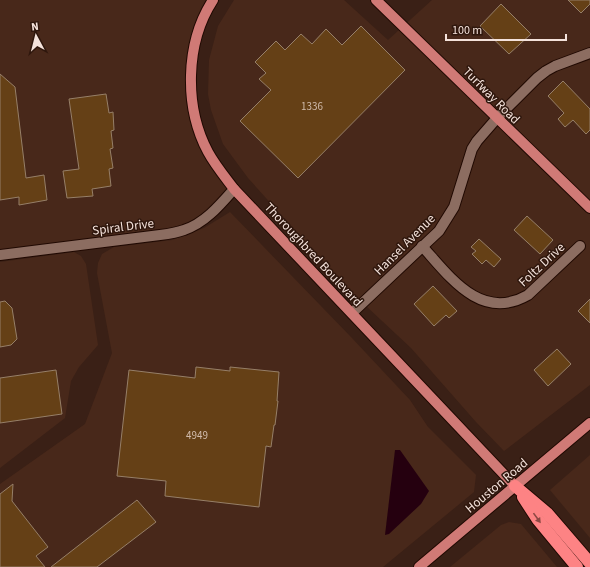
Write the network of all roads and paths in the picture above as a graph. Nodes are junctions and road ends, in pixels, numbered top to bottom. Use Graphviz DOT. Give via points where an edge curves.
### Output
graph roads {
  1 [pos="213,0"];
  2 [pos="376,0"];
  3 [pos="590,53"];
  4 [pos="497,118"];
  5 [pos="234,189"];
  6 [pos="590,208"];
  7 [pos="422,246"];
  8 [pos="580,246"];
  9 [pos="0,256"];
  10 [pos="352,313"];
  11 [pos="590,423"];
  12 [pos="515,486"];
  13 [pos="590,563"];
  14 [pos="418,567"];
  15 [pos="577,567"];
  1 -- 5 [label="main road, Thoroughbred Boulevard" via="202,20 192,57 191,95 196,120 208,152"];
  2 -- 4 [label="main road, Turfway Road"];
  3 -- 4 [label="street, Hansel Avenue" via="546,71"];
  4 -- 6 [label="main road, Turfway Road"];
  4 -- 7 [label="street, Hansel Avenue" via="472,149 454,207 439,230"];
  5 -- 9 [label="street, Spiral Drive" via="206,218 183,231"];
  5 -- 10 [label="main road, Thoroughbred Boulevard"];
  7 -- 8 [label="street, Foltz Drive" via="469,294 482,301 497,303 509,303 528,295"];
  7 -- 10 [label="street, Hansel Avenue"];
  10 -- 12 [label="main road, Thoroughbred Boulevard"];
  11 -- 12 [label="main road, Houston Road"];
  12 -- 13 [label="highway" via="547,513"];
  12 -- 14 [label="main road, Houston Road"];
  12 -- 15 [label="highway, one-way" via="538,520"];
}
